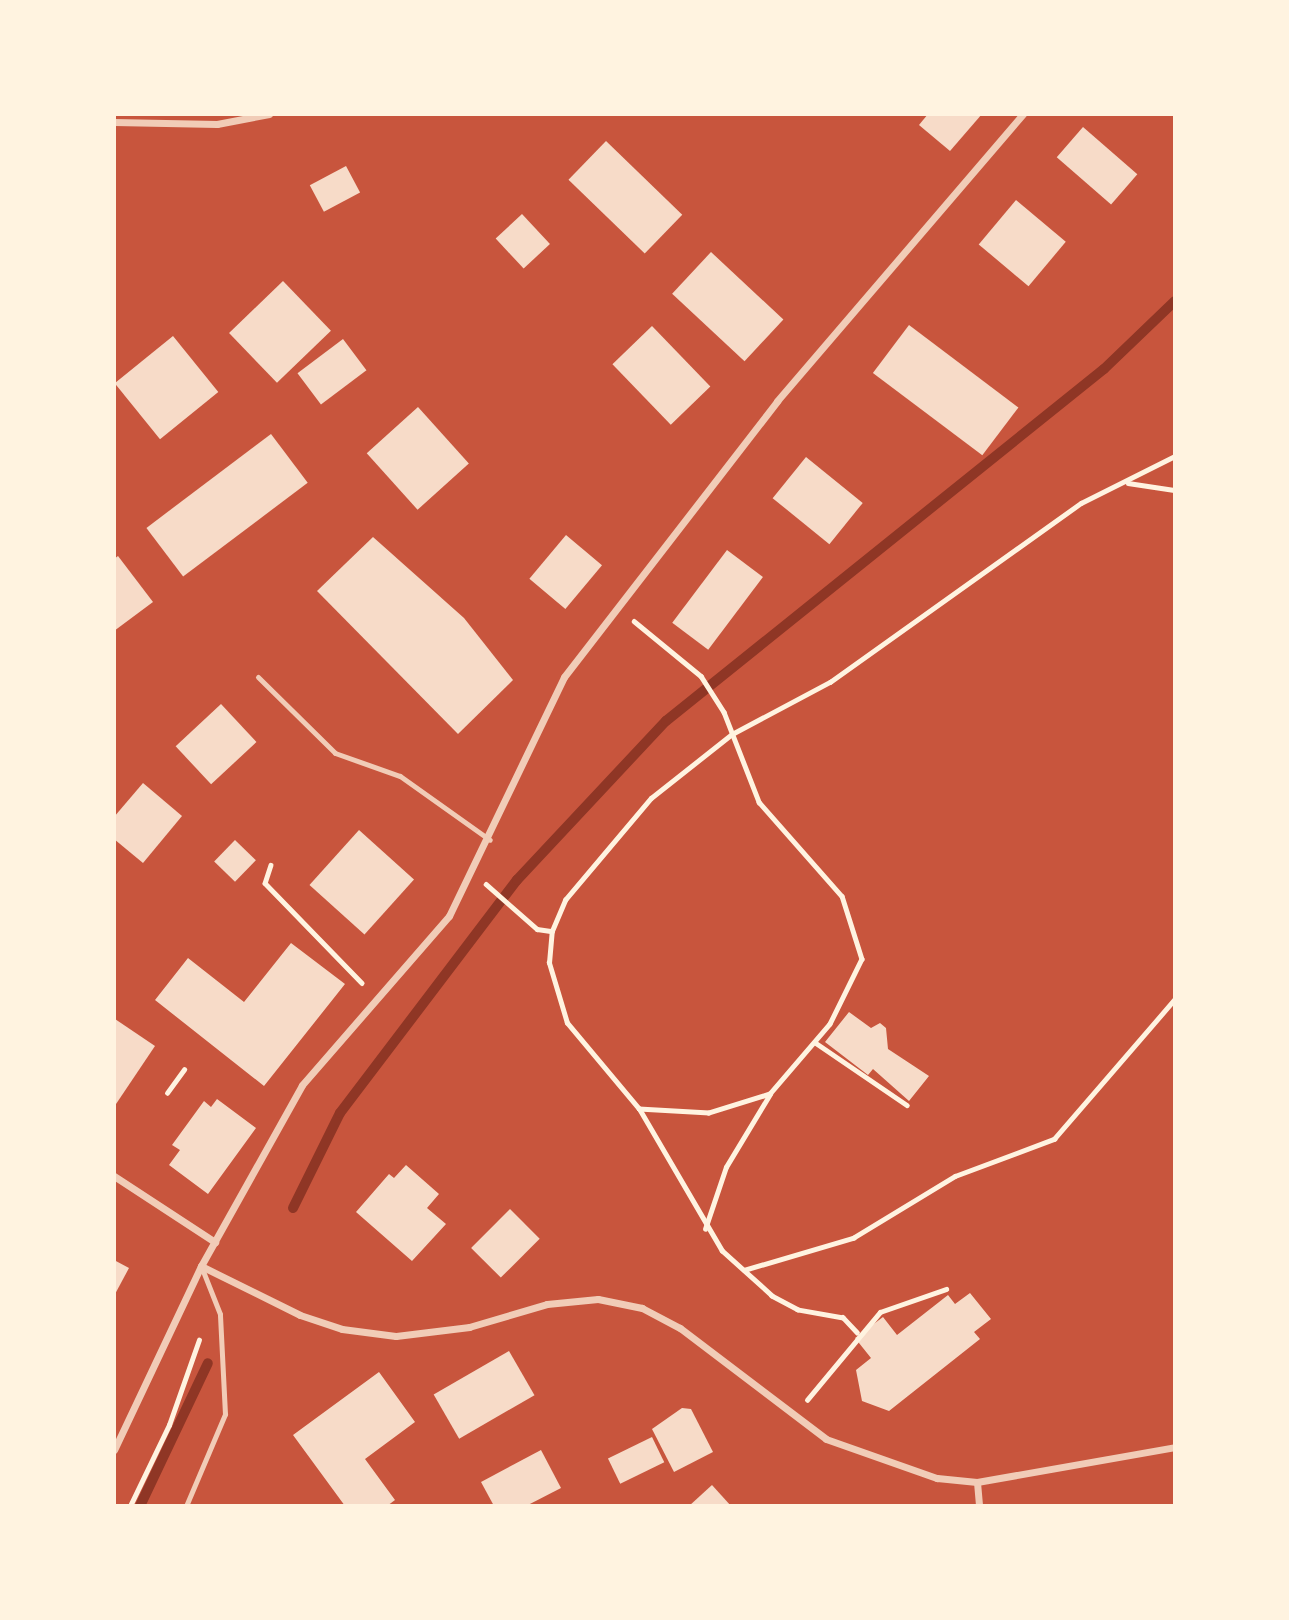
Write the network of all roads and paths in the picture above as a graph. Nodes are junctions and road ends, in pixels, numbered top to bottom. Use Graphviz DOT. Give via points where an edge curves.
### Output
graph roads {
  1 [pos="269,114"];
  2 [pos="1023,114"];
  3 [pos="114,122"];
  4 [pos="1175,456"];
  5 [pos="1126,483"];
  6 [pos="1175,490"];
  7 [pos="614,605"];
  8 [pos="258,677"];
  9 [pos="733,734"];
  10 [pos="490,840"];
  11 [pos="271,865"];
  12 [pos="490,887"];
  13 [pos="552,931"];
  14 [pos="1175,999"];
  15 [pos="380,1001"];
  16 [pos="816,1043"];
  17 [pos="184,1070"];
  18 [pos="167,1093"];
  19 [pos="770,1094"];
  20 [pos="907,1105"];
  21 [pos="639,1108"];
  22 [pos="114,1176"];
  23 [pos="705,1229"];
  24 [pos="215,1242"];
  25 [pos="201,1266"];
  26 [pos="744,1270"];
  27 [pos="946,1289"];
  28 [pos="201,1332"];
  29 [pos="857,1333"];
  30 [pos="809,1396"];
  31 [pos="1175,1447"];
  32 [pos="114,1450"];
  33 [pos="977,1482"];
  34 [pos="130,1506"];
  35 [pos="186,1506"];
  36 [pos="979,1506"];
  1 -- 3 [label="street" via="217,124"];
  2 -- 7 [label="street" via="776,401"];
  4 -- 5 [label="path"];
  5 -- 6 [label="path"];
  5 -- 9 [label="path" via="1081,503 830,682"];
  7 -- 9 [label="path" via="701,676"];
  7 -- 10 [label="street" via="564,677"];
  8 -- 10 [label="lane" via="335,753 400,776"];
  9 -- 13 [label="path" via="651,798 565,900"];
  9 -- 16 [label="path" via="759,802 842,895 857,926 862,959 853,986"];
  10 -- 15 [label="street" via="449,916"];
  11 -- 15 [label="path" via="265,883"];
  12 -- 13 [label="path" via="537,929"];
  13 -- 21 [label="path" via="549,963 567,1023"];
  14 -- 26 [label="path" via="1054,1139 955,1176 853,1238"];
  15 -- 24 [label="street" via="302,1085"];
  16 -- 19 [label="path"];
  16 -- 20 [label="path"];
  17 -- 18 [label="path"];
  19 -- 21 [label="path" via="709,1113"];
  19 -- 23 [label="path" via="726,1167"];
  21 -- 23 [label="path"];
  22 -- 24 [label="street"];
  23 -- 26 [label="path"];
  24 -- 25 [label="street"];
  25 -- 32 [label="street"];
  25 -- 33 [label="street" via="300,1315 396,1336 469,1326 547,1304 598,1299 642,1308 680,1328 826,1439 876,1462"];
  25 -- 35 [label="lane" via="220,1314 225,1414"];
  26 -- 29 [label="path" via="772,1296 798,1310 843,1318"];
  27 -- 29 [label="path" via="880,1312"];
  28 -- 34 [label="path" via="169,1425"];
  29 -- 30 [label="path"];
  31 -- 33 [label="street"];
  33 -- 36 [label="street"];
}
